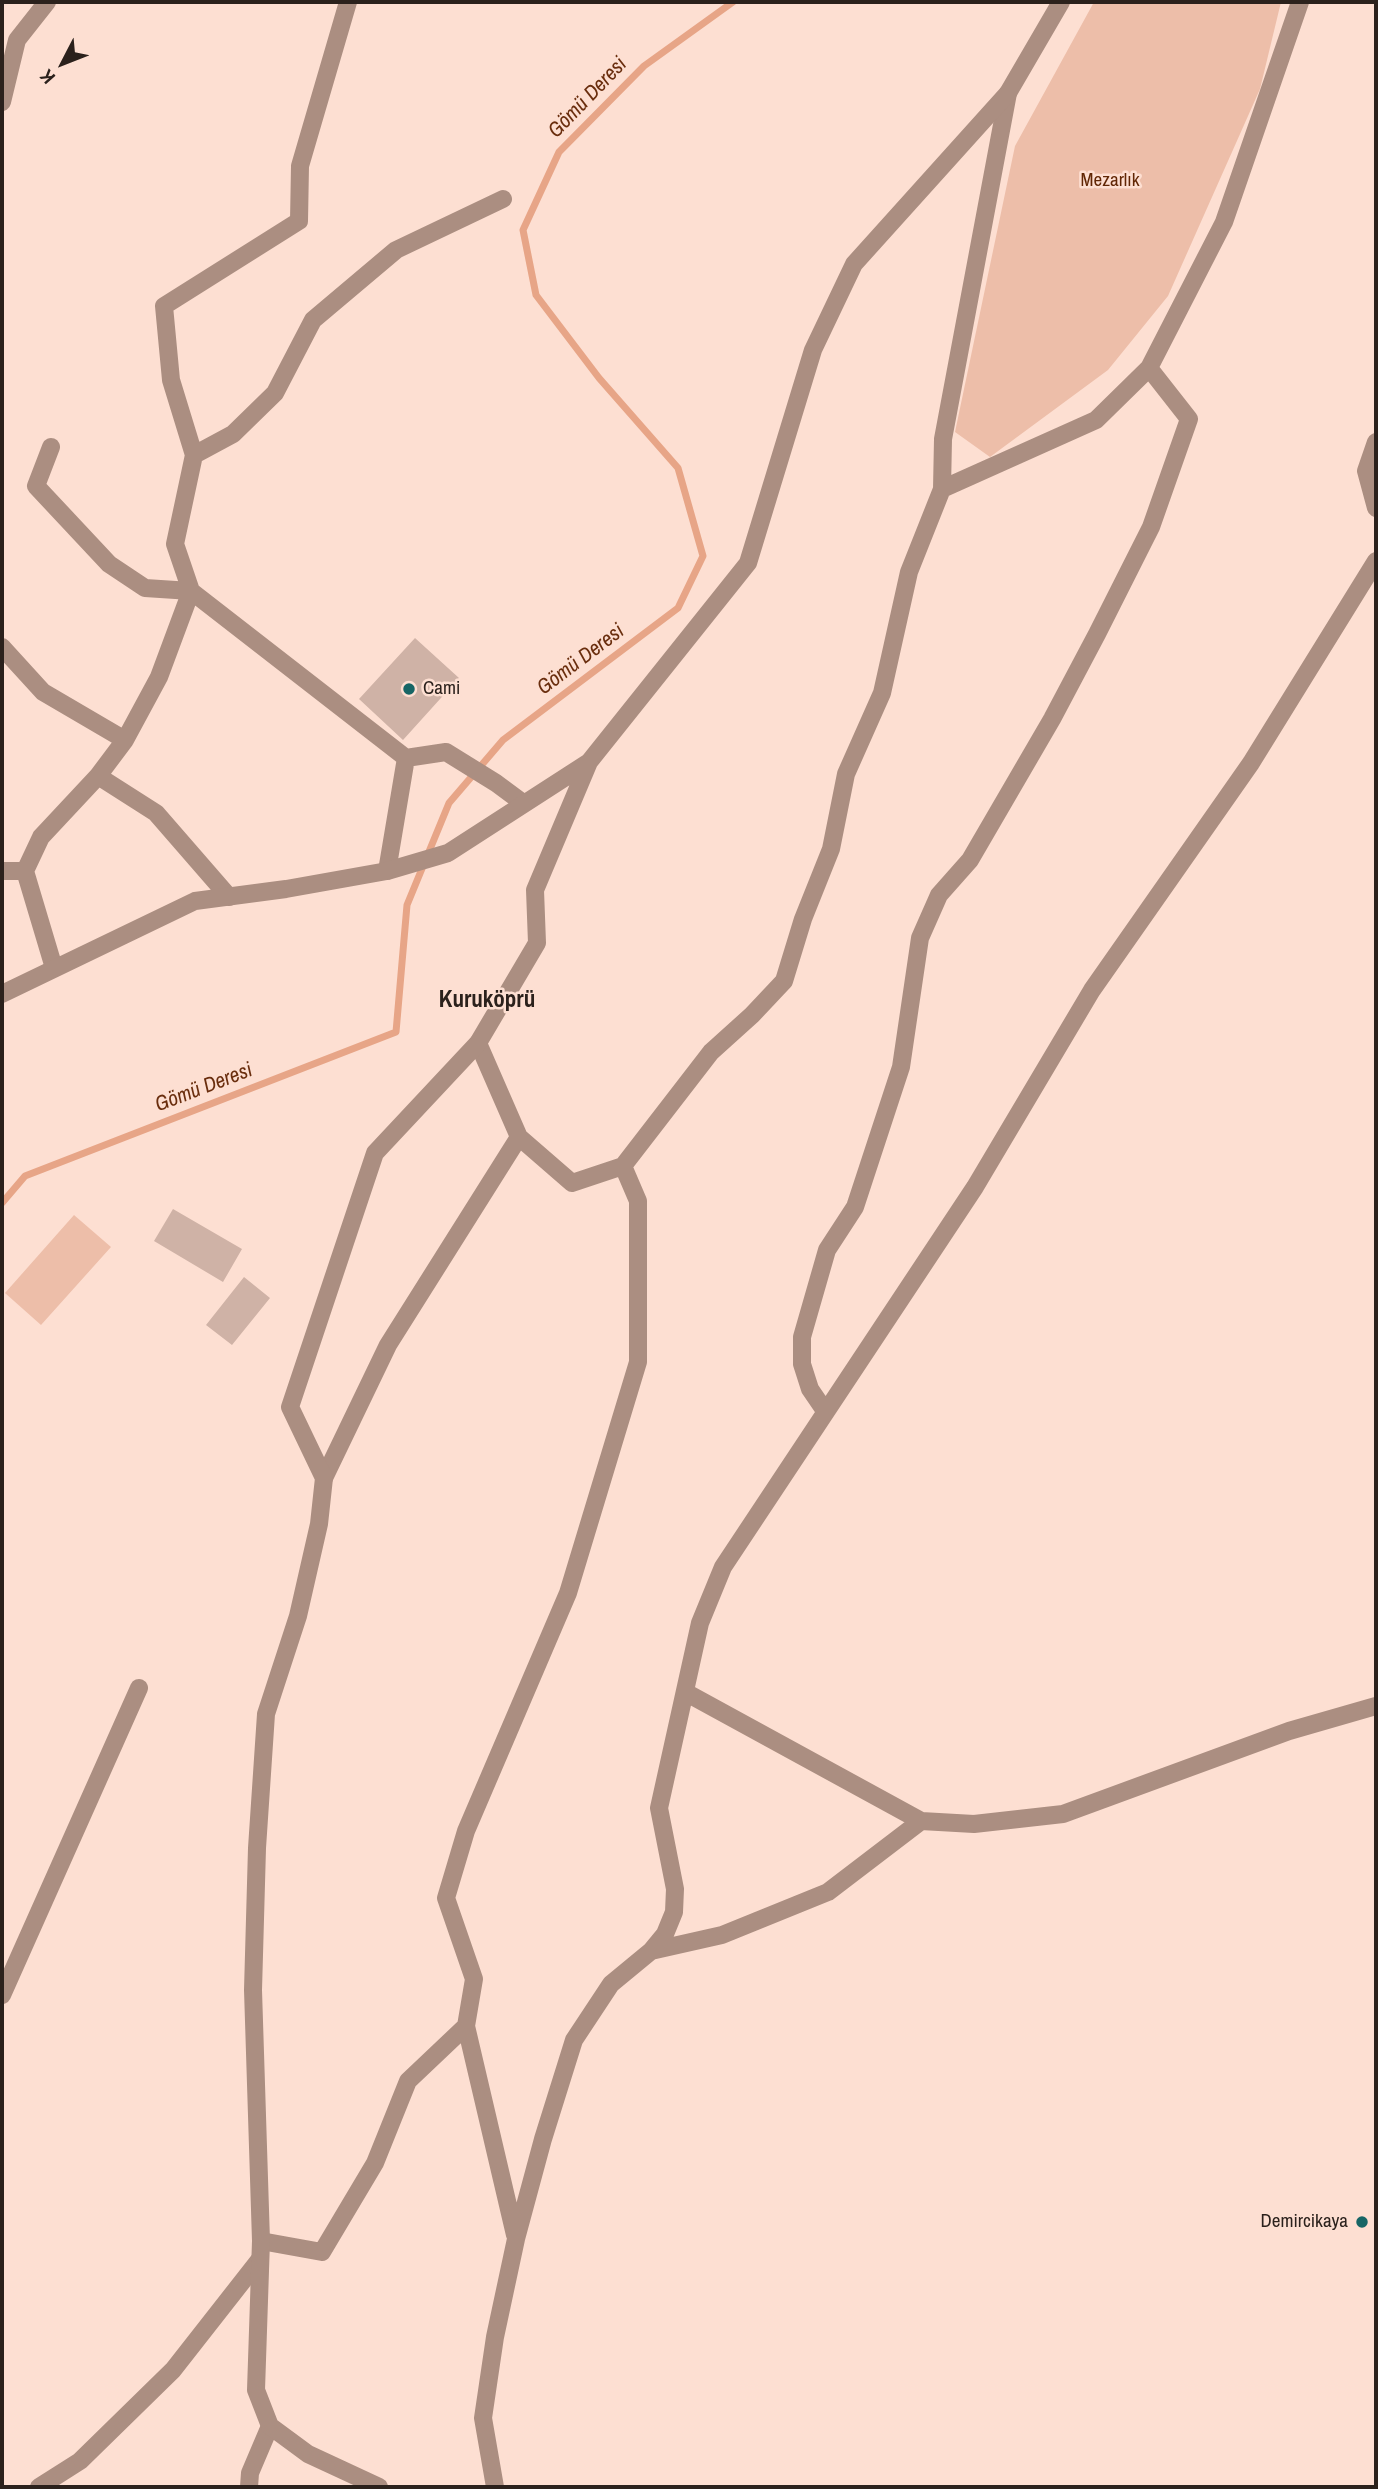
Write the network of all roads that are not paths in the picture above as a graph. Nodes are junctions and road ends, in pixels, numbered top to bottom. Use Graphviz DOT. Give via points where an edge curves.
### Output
graph roads {
  1 [pos="47,2"];
  2 [pos="348,2"];
  3 [pos="1300,2"];
  4 [pos="1056,6"];
  5 [pos="1008,93"];
  6 [pos="2,102"];
  7 [pos="503,199"];
  8 [pos="1149,368"];
  9 [pos="1376,442"];
  10 [pos="51,447"];
  11 [pos="194,455"];
  12 [pos="942,489"];
  13 [pos="1376,508"];
  14 [pos="1376,561"];
  15 [pos="191,591"];
  16 [pos="2,646"];
  17 [pos="125,740"];
  18 [pos="406,758"];
  19 [pos="589,762"];
  20 [pos="98,776"];
  21 [pos="523,803"];
  22 [pos="2,871"];
  23 [pos="25,871"];
  24 [pos="387,871"];
  25 [pos="229,897"];
  26 [pos="54,968"];
  27 [pos="2,994"];
  28 [pos="478,1043"];
  29 [pos="519,1137"];
  30 [pos="624,1166"];
  31 [pos="825,1411"];
  32 [pos="324,1478"];
  33 [pos="139,1688"];
  34 [pos="685,1692"];
  35 [pos="1376,1706"];
  36 [pos="921,1821"];
  37 [pos="651,1951"];
  38 [pos="2,1995"];
  39 [pos="466,2026"];
  40 [pos="516,2239"];
  41 [pos="260,2250"];
  42 [pos="270,2426"];
  43 [pos="39,2487"];
  44 [pos="249,2487"];
  45 [pos="379,2487"];
  46 [pos="495,2487"];
  1 -- 6 [label="street" via="17,40"];
  2 -- 11 [label="street" via="300,166 299,220 164,306 171,380"];
  3 -- 8 [label="street" via="1224,222"];
  4 -- 5 [label="street"];
  5 -- 12 [label="street" via="943,439"];
  5 -- 19 [label="street" via="854,264 813,350 748,563"];
  7 -- 11 [label="street" via="396,250 313,320 275,393 233,434"];
  8 -- 12 [label="street" via="1096,420"];
  8 -- 31 [label="street" via="1189,419 1151,527 1097,634 970,860 939,895 920,938 901,1067 855,1207 827,1250 802,1337 802,1363 810,1389"];
  9 -- 13 [label="street" via="1366,471"];
  10 -- 15 [label="street" via="36,486 109,564 145,588"];
  11 -- 15 [label="street" via="175,544"];
  12 -- 30 [label="street" via="909,572 881,693 846,774 831,849 783,981 711,1052"];
  14 -- 31 [label="street" via="1251,763 1092,990 975,1187"];
  15 -- 17 [label="street" via="159,677"];
  15 -- 18 [label="street"];
  16 -- 17 [label="street" via="43,692"];
  17 -- 20 [label="street"];
  18 -- 21 [label="street" via="446,752"];
  18 -- 24 [label="street"];
  19 -- 21 [label="street"];
  19 -- 28 [label="street" via="535,890 537,943"];
  20 -- 23 [label="street" via="41,837"];
  20 -- 25 [label="street" via="156,813"];
  21 -- 24 [label="street" via="448,853"];
  22 -- 23 [label="street"];
  23 -- 26 [label="street"];
  24 -- 25 [label="street"];
  25 -- 26 [label="street" via="195,901"];
  26 -- 27 [label="street"];
  28 -- 29 [label="street"];
  28 -- 32 [label="street" via="375,1153 290,1407"];
  29 -- 30 [label="street" via="572,1183"];
  29 -- 32 [label="street" via="388,1345"];
  30 -- 39 [label="street" via="638,1201 638,1362 568,1593 467,1831 446,1898 474,1979"];
  31 -- 34 [label="street" via="723,1567 700,1623"];
  32 -- 41 [label="street" via="319,1524 298,1616 266,1714 253,1990"];
  33 -- 38 [label="street"];
  34 -- 36 [label="street"];
  34 -- 37 [label="street" via="659,1808 675,1889 674,1912"];
  35 -- 36 [label="street" via="1289,1731 1063,1814 974,1824"];
  36 -- 37 [label="street" via="828,1892 722,1935"];
  37 -- 40 [label="street" via="611,1984 574,2040"];
  39 -- 40 [label="street"];
  39 -- 41 [label="street" via="408,2081 375,2163 323,2252"];
  40 -- 46 [label="street" via="483,2418"];
  41 -- 42 [label="street" via="256,2390"];
  41 -- 43 [label="street" via="173,2370 80,2461"];
  42 -- 44 [label="street" via="250,2473"];
  42 -- 45 [label="street" via="308,2454"];
}
